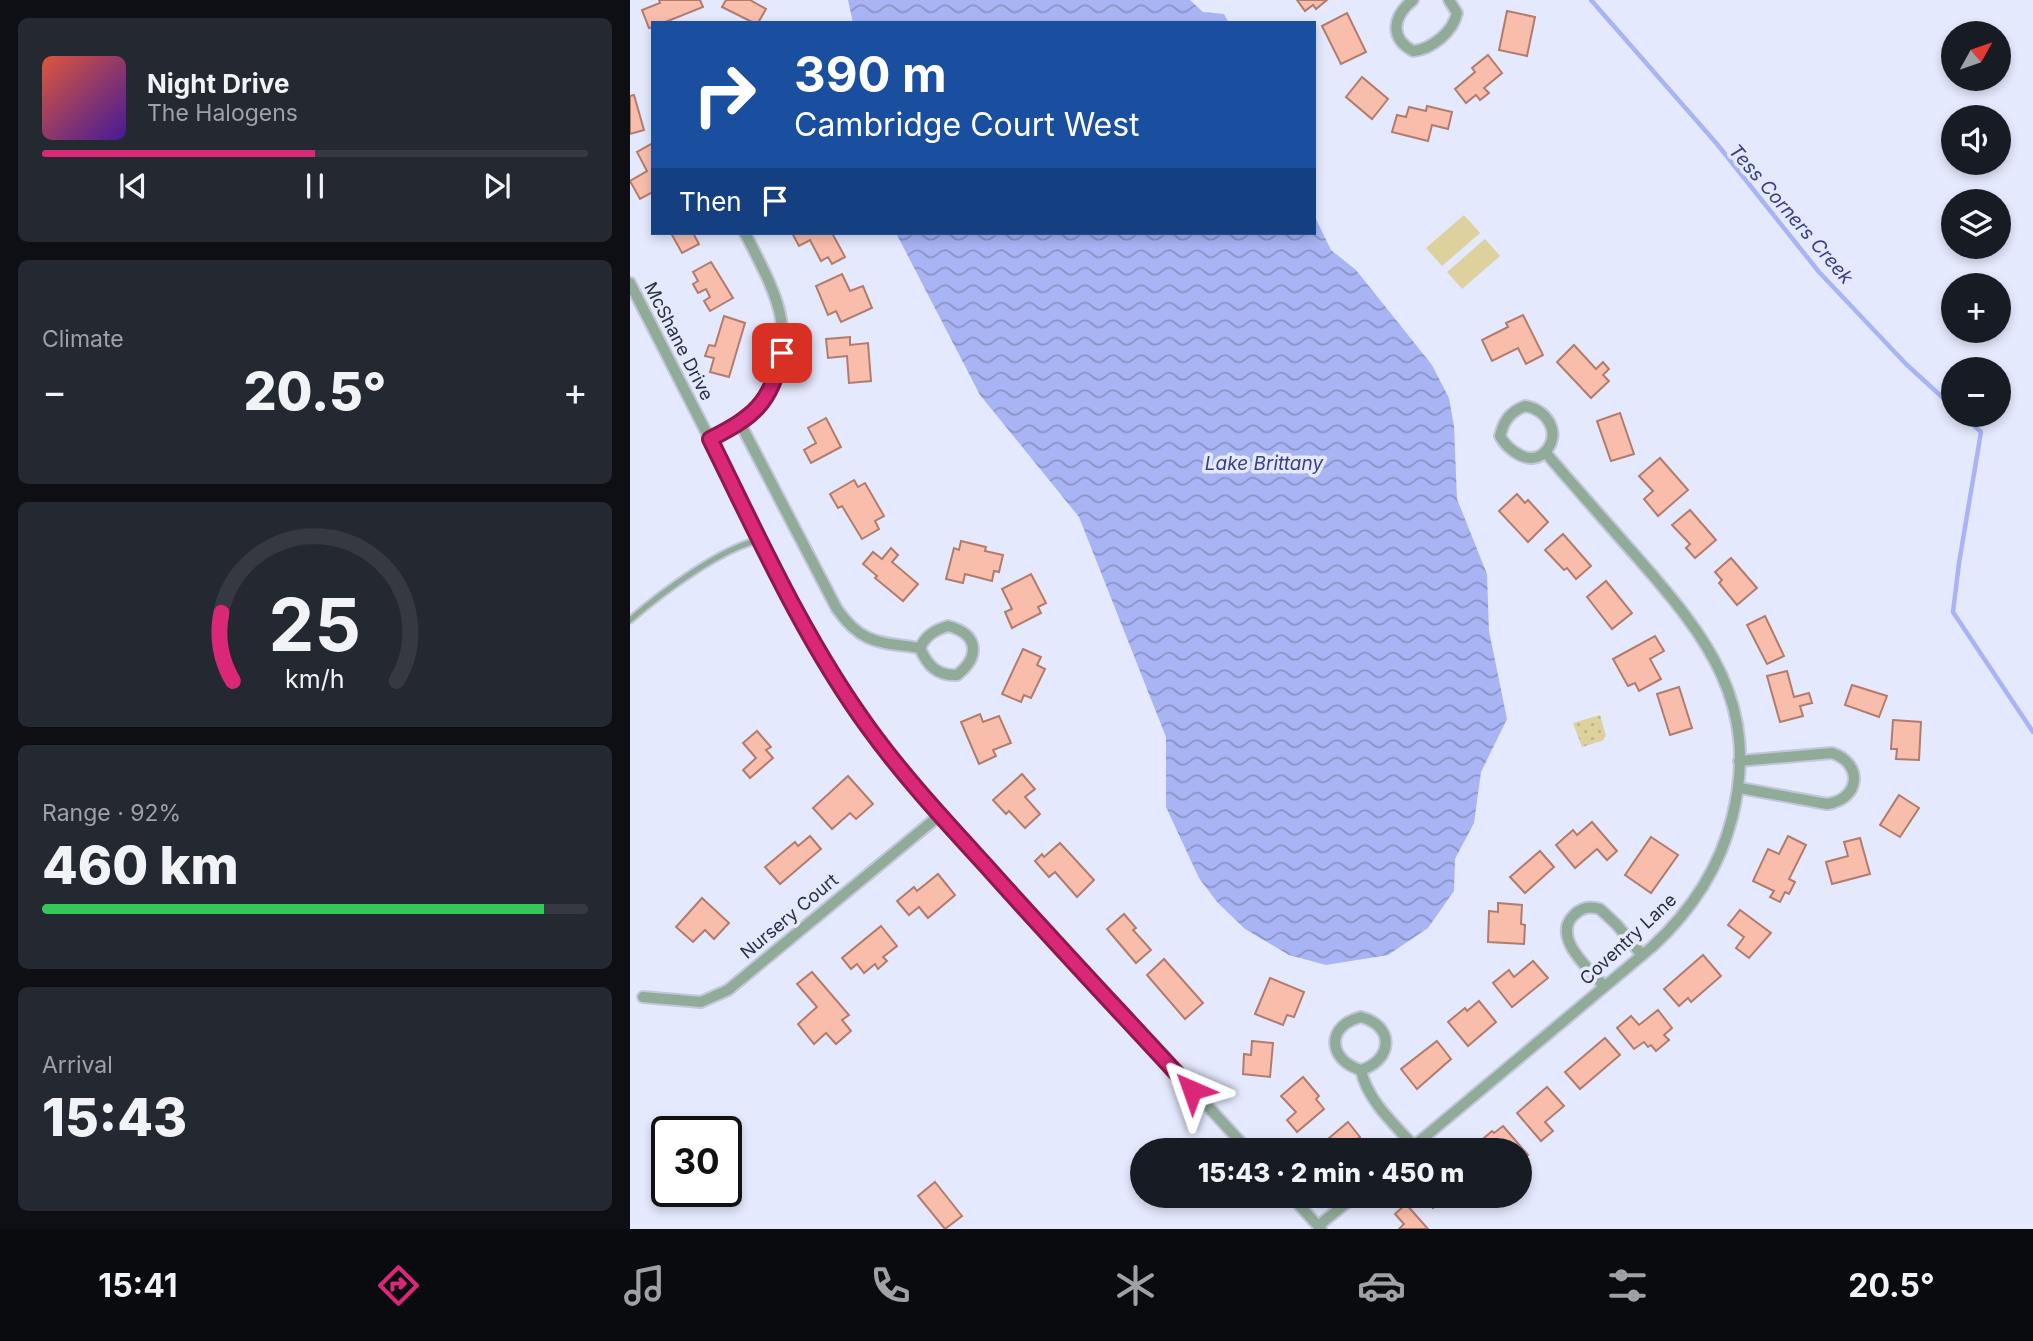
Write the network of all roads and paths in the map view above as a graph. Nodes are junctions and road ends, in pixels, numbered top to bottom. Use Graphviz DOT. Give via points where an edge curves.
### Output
graph roads {
  1 [pos="1413,0"];
  2 [pos="1449,0"];
  3 [pos="1398,4"];
  4 [pos="746,235"];
  5 [pos="630,283"];
  6 [pos="740,423"];
  7 [pos="710,439"];
  8 [pos="1545,452"];
  9 [pos="760,540"];
  10 [pos="630,620"];
  11 [pos="920,648"];
  12 [pos="1739,761"];
  13 [pos="1740,788"];
  14 [pos="940,815"];
  15 [pos="1642,954"];
  16 [pos="1604,985"];
  17 [pos="643,997"];
  18 [pos="1361,1070"];
  19 [pos="1237,1138"];
  20 [pos="1404,1138"];
  21 [pos="1424,1138"];
  22 [pos="1302,1208"];
  23 [pos="1341,1208"];
  24 [pos="1320,1227"];
  1 -- 3 [label="street"];
  2 -- 3 [label="street" via="1456,7 1455,22 1442,37 1413,51 1400,41"];
  4 -- 6 [label="street" via="781,311 783,332 778,373 760,405"];
  5 -- 7 [label="street, McShane Drive"];
  6 -- 7 [label="street"];
  6 -- 11 [label="street" via="845,621 865,638"];
  7 -- 9 [label="street, McShane Drive"];
  8 -- 8 [label="street" via="1552,438 1551,425 1542,411 1525,406 1508,416 1500,436 1510,450 1532,457"];
  8 -- 12 [label="street, Coventry Lane" via="1706,643 1731,700"];
  9 -- 10 [label="lane" via="673,585"];
  9 -- 14 [label="street, McShane Drive" via="850,702"];
  11 -- 11 [label="street" via="926,662 948,676 965,669 973,653 966,635 948,626 932,632"];
  12 -- 13 [label="street, Coventry Lane"];
  12 -- 13 [label="street" via="1832,753 1851,767 1854,783 1847,797 1827,804"];
  13 -- 15 [label="street, Coventry Lane" via="1710,877 1679,920"];
  14 -- 17 [label="street, Nursery Court" via="727,990 701,1002"];
  14 -- 19 [label="street, McShane Drive"];
  15 -- 16 [label="street, Coventry Lane"];
  15 -- 16 [label="street" via="1600,909 1583,908 1575,914 1569,920 1567,939"];
  16 -- 21 [label="street, Coventry Lane"];
  18 -- 18 [label="street" via="1377,1062 1386,1045 1381,1028 1361,1017 1350,1020 1335,1036 1335,1046 1345,1062"];
  18 -- 20 [label="street" via="1376,1102"];
  22 -- 24 [label="street"];
  23 -- 24 [label="street"];
}
